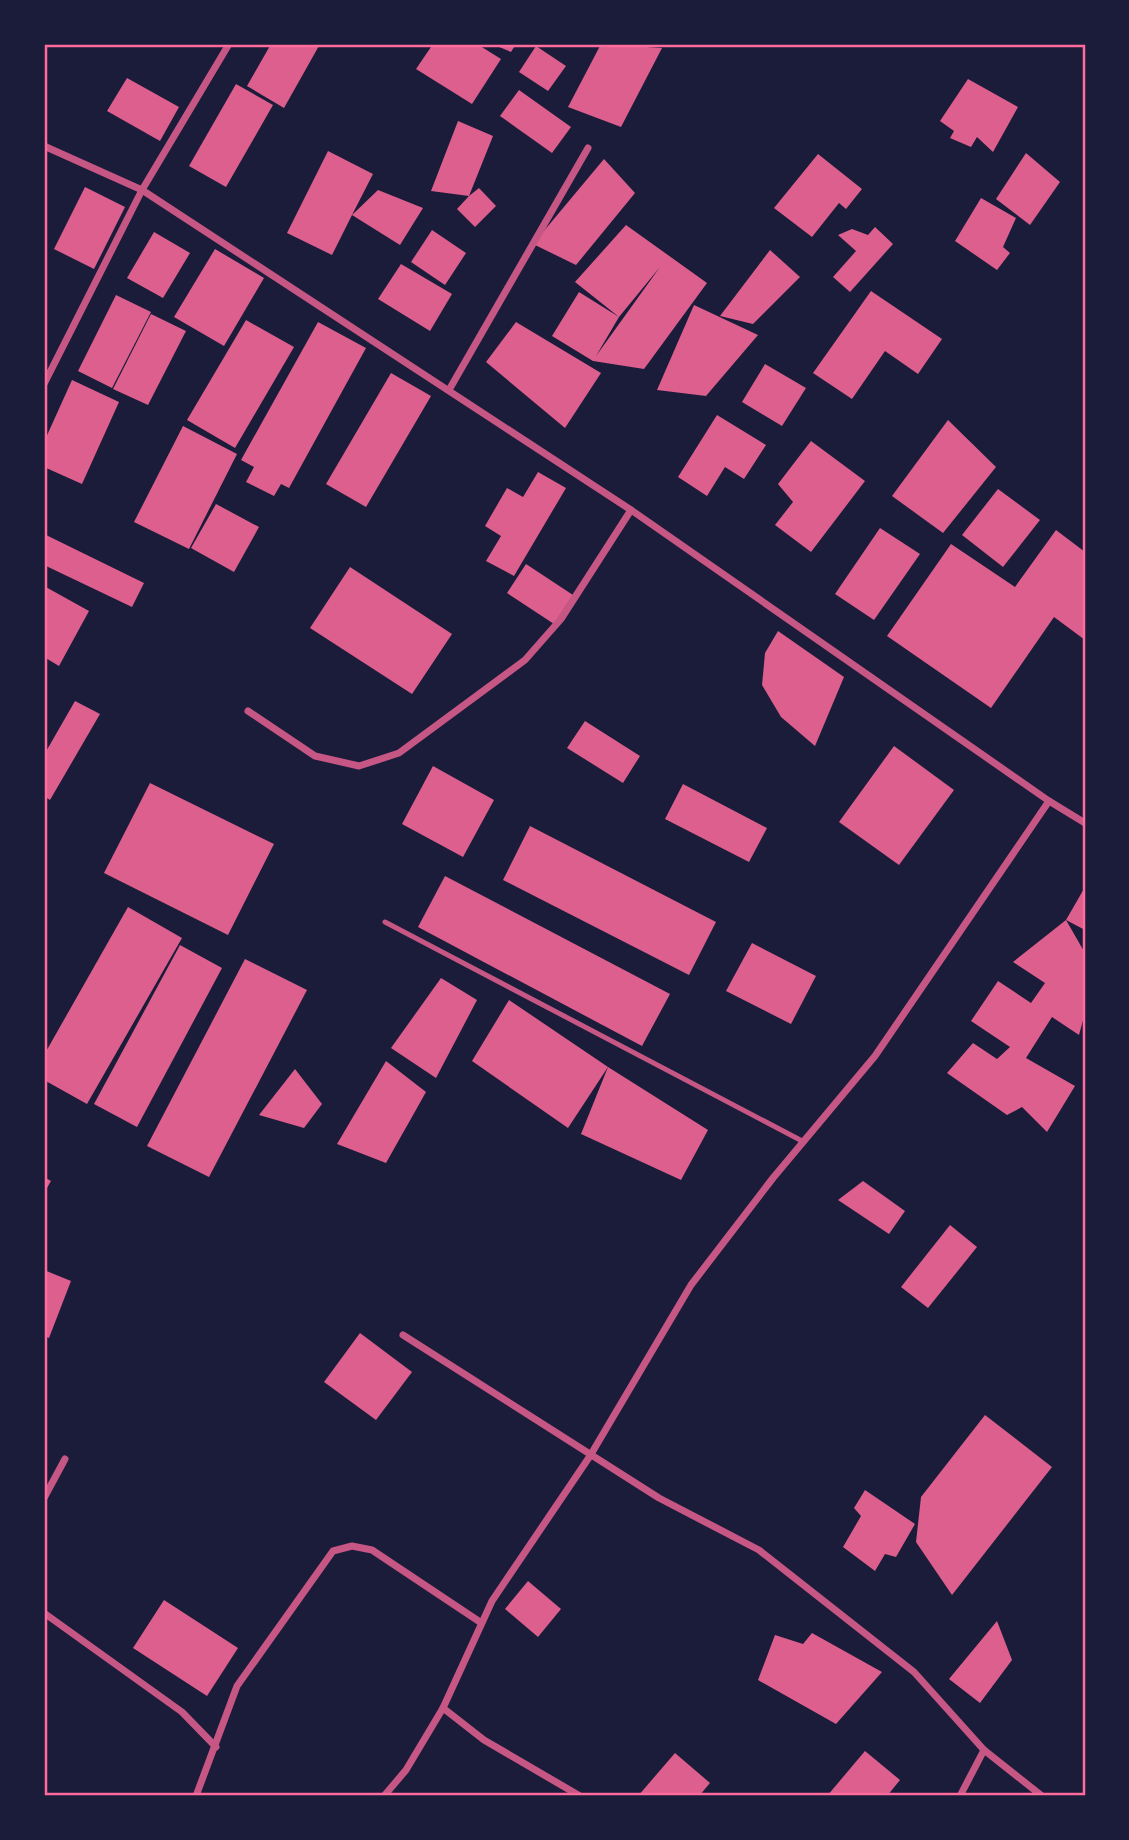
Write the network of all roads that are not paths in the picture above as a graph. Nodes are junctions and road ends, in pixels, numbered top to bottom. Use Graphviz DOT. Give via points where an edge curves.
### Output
graph roads {
  1 [pos="229,44"];
  2 [pos="44,146"];
  3 [pos="588,148"];
  4 [pos="142,190"];
  5 [pos="44,384"];
  6 [pos="449,390"];
  7 [pos="631,510"];
  8 [pos="248,712"];
  9 [pos="1049,801"];
  10 [pos="1085,823"];
  11 [pos="385,922"];
  12 [pos="804,1142"];
  13 [pos="402,1335"];
  14 [pos="590,1456"];
  15 [pos="65,1459"];
  16 [pos="44,1498"];
  17 [pos="44,1613"];
  18 [pos="480,1622"];
  19 [pos="443,1708"];
  20 [pos="216,1747"];
  21 [pos="984,1750"];
  22 [pos="196,1796"];
  23 [pos="384,1796"];
  24 [pos="580,1796"];
  25 [pos="960,1796"];
  26 [pos="1042,1796"];
  1 -- 4 [label="street"];
  2 -- 4 [label="street"];
  3 -- 6 [label="street"];
  4 -- 5 [label="street"];
  4 -- 6 [label="street"];
  6 -- 7 [label="street"];
  7 -- 8 [label="street" via="561,619 525,660 399,753 359,766 315,756"];
  7 -- 9 [label="street"];
  9 -- 10 [label="street"];
  9 -- 12 [label="street" via="875,1056"];
  11 -- 12 [label="lane"];
  12 -- 14 [label="street" via="691,1285"];
  13 -- 14 [label="street"];
  14 -- 18 [label="street"];
  14 -- 21 [label="street" via="759,1550 914,1672"];
  15 -- 16 [label="street"];
  17 -- 20 [label="street" via="182,1712"];
  18 -- 19 [label="street"];
  18 -- 20 [label="street" via="372,1550 352,1546 334,1551 237,1686"];
  19 -- 23 [label="street" via="406,1770"];
  19 -- 24 [label="street" via="484,1740"];
  20 -- 22 [label="street"];
  21 -- 25 [label="street"];
  21 -- 26 [label="street"];
}
